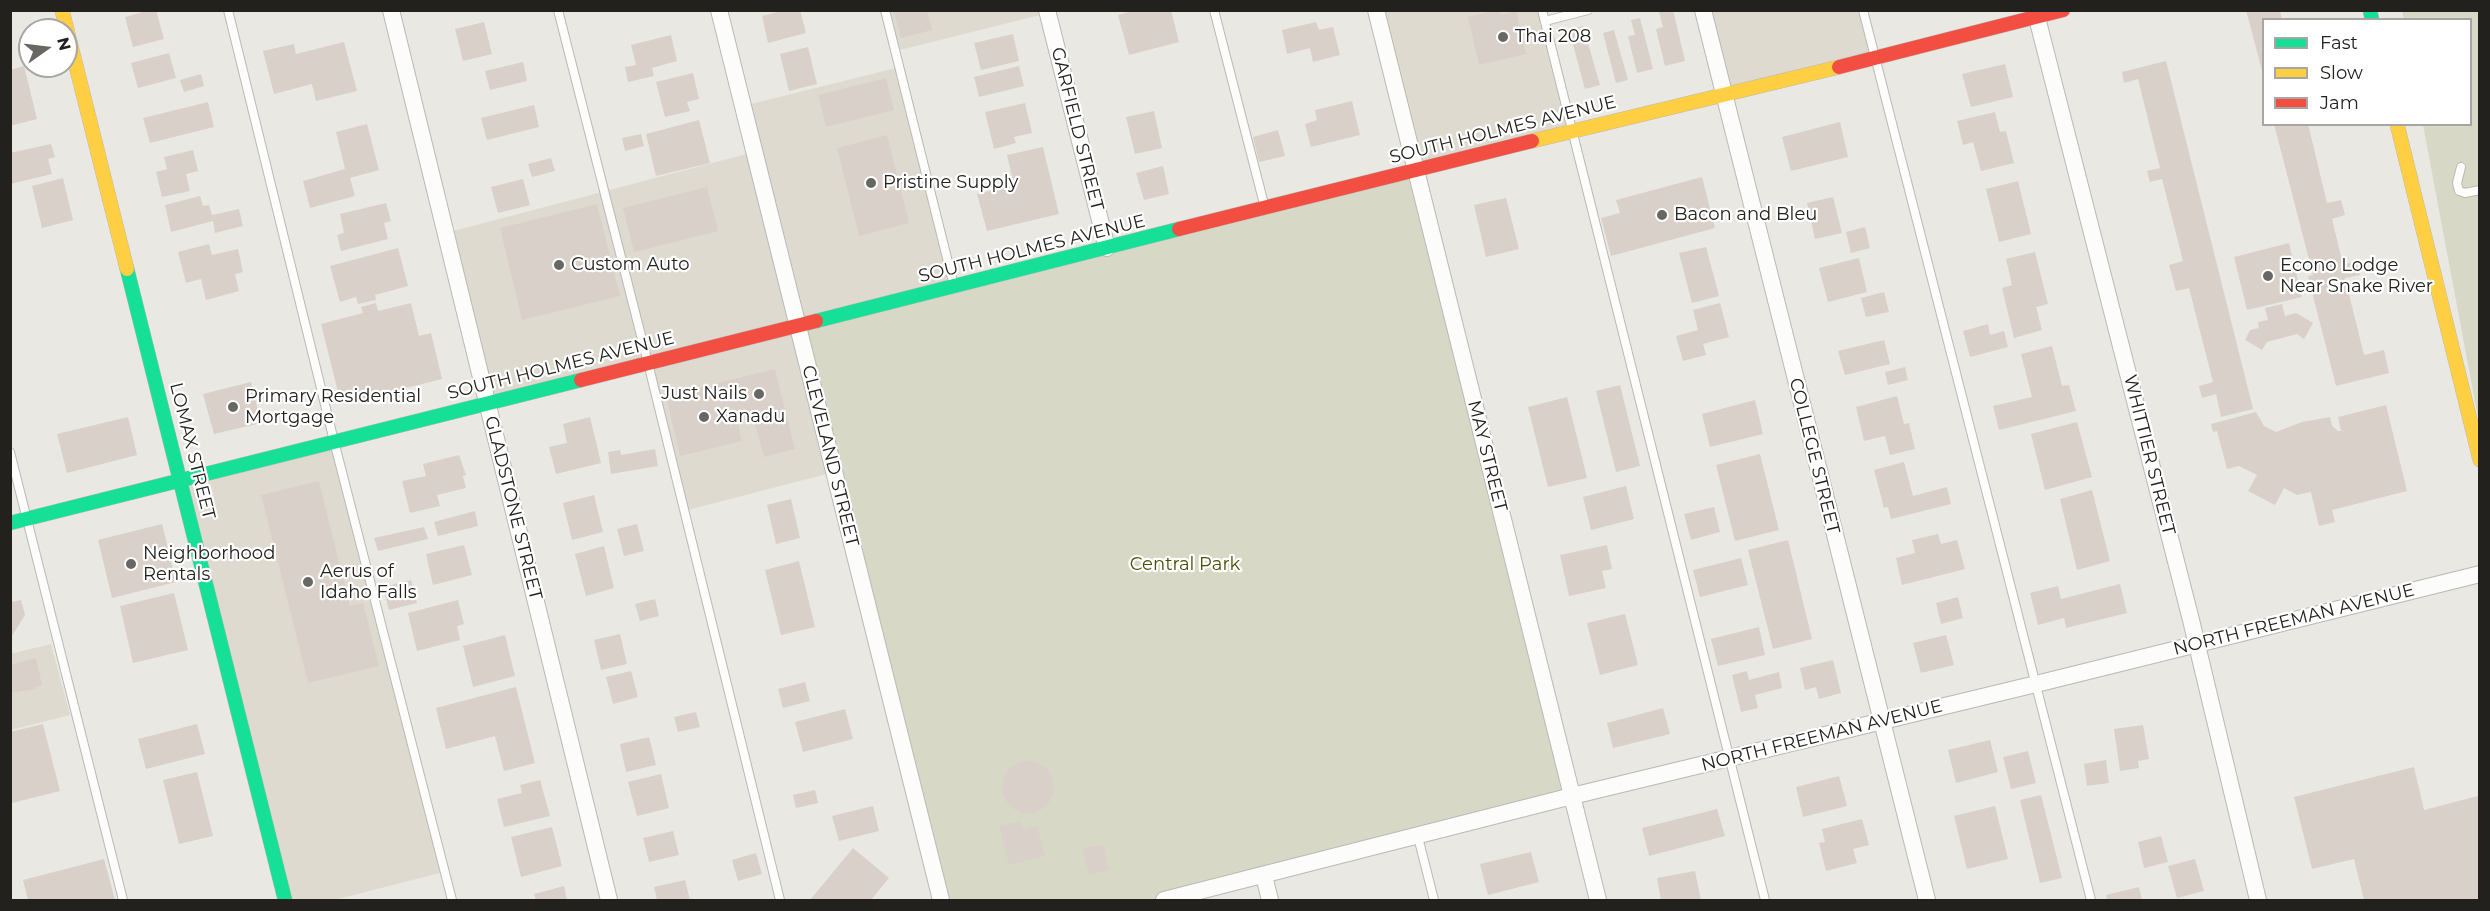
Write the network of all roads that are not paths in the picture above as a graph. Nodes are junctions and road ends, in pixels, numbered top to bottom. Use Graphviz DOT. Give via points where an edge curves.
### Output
graph roads {
  1 [pos="62,10"];
  2 [pos="228,10"];
  3 [pos="391,10"];
  4 [pos="558,10"];
  5 [pos="719,10"];
  6 [pos="885,10"];
  7 [pos="1047,10"];
  8 [pos="1214,10"];
  9 [pos="1376,10"];
  10 [pos="1542,10"];
  11 [pos="1588,10"];
  12 [pos="1703,10"];
  13 [pos="1863,10"];
  14 [pos="2063,10"];
  15 [pos="2036,14"];
  16 [pos="1545,21"];
  17 [pos="1875,59"];
  18 [pos="1724,94"];
  19 [pos="2397,126"];
  20 [pos="1572,131"];
  21 [pos="2461,167"];
  22 [pos="1415,170"];
  23 [pos="2480,190"];
  24 [pos="1265,207"];
  25 [pos="1107,248"];
  26 [pos="954,286"];
  27 [pos="798,327"];
  28 [pos="648,363"];
  29 [pos="487,403"];
  30 [pos="334,441"];
  31 [pos="10,452"];
  32 [pos="2480,460"];
  33 [pos="180,479"];
  34 [pos="27,519"];
  35 [pos="10,523"];
  36 [pos="2480,574"];
  37 [pos="2197,644"];
  38 [pos="2036,684"];
  39 [pos="1881,722"];
  40 [pos="1730,758"];
  41 [pos="1572,796"];
  42 [pos="1418,837"];
  43 [pos="1264,876"];
  44 [pos="123,900"];
  45 [pos="285,900"];
  46 [pos="452,900"];
  47 [pos="609,900"];
  48 [pos="780,900"];
  49 [pos="941,900"];
  50 [pos="1164,900"];
  51 [pos="1270,900"];
  52 [pos="1434,900"];
  53 [pos="1598,900"];
  54 [pos="1765,900"];
  55 [pos="1927,900"];
  56 [pos="2091,900"];
  57 [pos="2258,900"];
  1 -- 33 [label="main road, LOMAX STREET"];
  2 -- 30 [label="lane"];
  3 -- 29 [label="street, GLADSTONE STREET"];
  4 -- 28 [label="lane"];
  5 -- 27 [label="street, CLEVELAND STREET"];
  6 -- 26 [label="lane"];
  7 -- 25 [label="street, GARFIELD STREET"];
  8 -- 24 [label="lane"];
  9 -- 22 [label="street, MAY STREET"];
  10 -- 16 [label="lane"];
  11 -- 16 [label="lane"];
  12 -- 18 [label="street, COLLEGE STREET"];
  13 -- 17 [label="lane"];
  14 -- 15 [label="main road, SOUTH HOLMES AVENUE"];
  15 -- 17 [label="main road, SOUTH HOLMES AVENUE"];
  15 -- 37 [label="street, WHITTIER STREET"];
  16 -- 20 [label="lane"];
  17 -- 18 [label="main road, SOUTH HOLMES AVENUE"];
  17 -- 38 [label="lane"];
  18 -- 20 [label="main road, SOUTH HOLMES AVENUE"];
  18 -- 39 [label="street, COLLEGE STREET"];
  19 -- 32 [label="main road"];
  20 -- 22 [label="main road, SOUTH HOLMES AVENUE"];
  20 -- 40 [label="lane"];
  21 -- 23 [label="lane" via="2459,191"];
  22 -- 24 [label="main road, SOUTH HOLMES AVENUE"];
  22 -- 41 [label="street, MAY STREET"];
  24 -- 25 [label="main road, SOUTH HOLMES AVENUE"];
  25 -- 26 [label="main road, SOUTH HOLMES AVENUE"];
  26 -- 27 [label="main road, SOUTH HOLMES AVENUE"];
  27 -- 28 [label="main road, SOUTH HOLMES AVENUE"];
  27 -- 49 [label="street, CLEVELAND STREET"];
  28 -- 29 [label="main road, SOUTH HOLMES AVENUE"];
  28 -- 48 [label="lane"];
  29 -- 30 [label="main road, SOUTH HOLMES AVENUE"];
  29 -- 47 [label="street, GLADSTONE STREET"];
  30 -- 33 [label="main road, SOUTH HOLMES AVENUE"];
  30 -- 46 [label="lane"];
  31 -- 34 [label="lane"];
  33 -- 34 [label="main road, SOUTH HOLMES AVENUE"];
  33 -- 45 [label="main road, LOMAX STREET"];
  34 -- 35 [label="main road, SOUTH HOLMES AVENUE"];
  34 -- 44 [label="lane"];
  36 -- 37 [label="street, NORTH FREEMAN AVENUE"];
  37 -- 38 [label="street, NORTH FREEMAN AVENUE"];
  37 -- 57 [label="street, WHITTIER STREET"];
  38 -- 39 [label="street, NORTH FREEMAN AVENUE"];
  38 -- 56 [label="lane"];
  39 -- 40 [label="street, NORTH FREEMAN AVENUE"];
  39 -- 55 [label="street, COLLEGE STREET"];
  40 -- 41 [label="street, NORTH FREEMAN AVENUE"];
  40 -- 54 [label="lane"];
  41 -- 42 [label="street, NORTH FREEMAN AVENUE"];
  41 -- 53 [label="street, MAY STREET"];
  42 -- 43 [label="street, NORTH FREEMAN AVENUE"];
  42 -- 52 [label="lane"];
  43 -- 50 [label="street, NORTH FREEMAN AVENUE"];
  43 -- 51 [label="street"];
}
